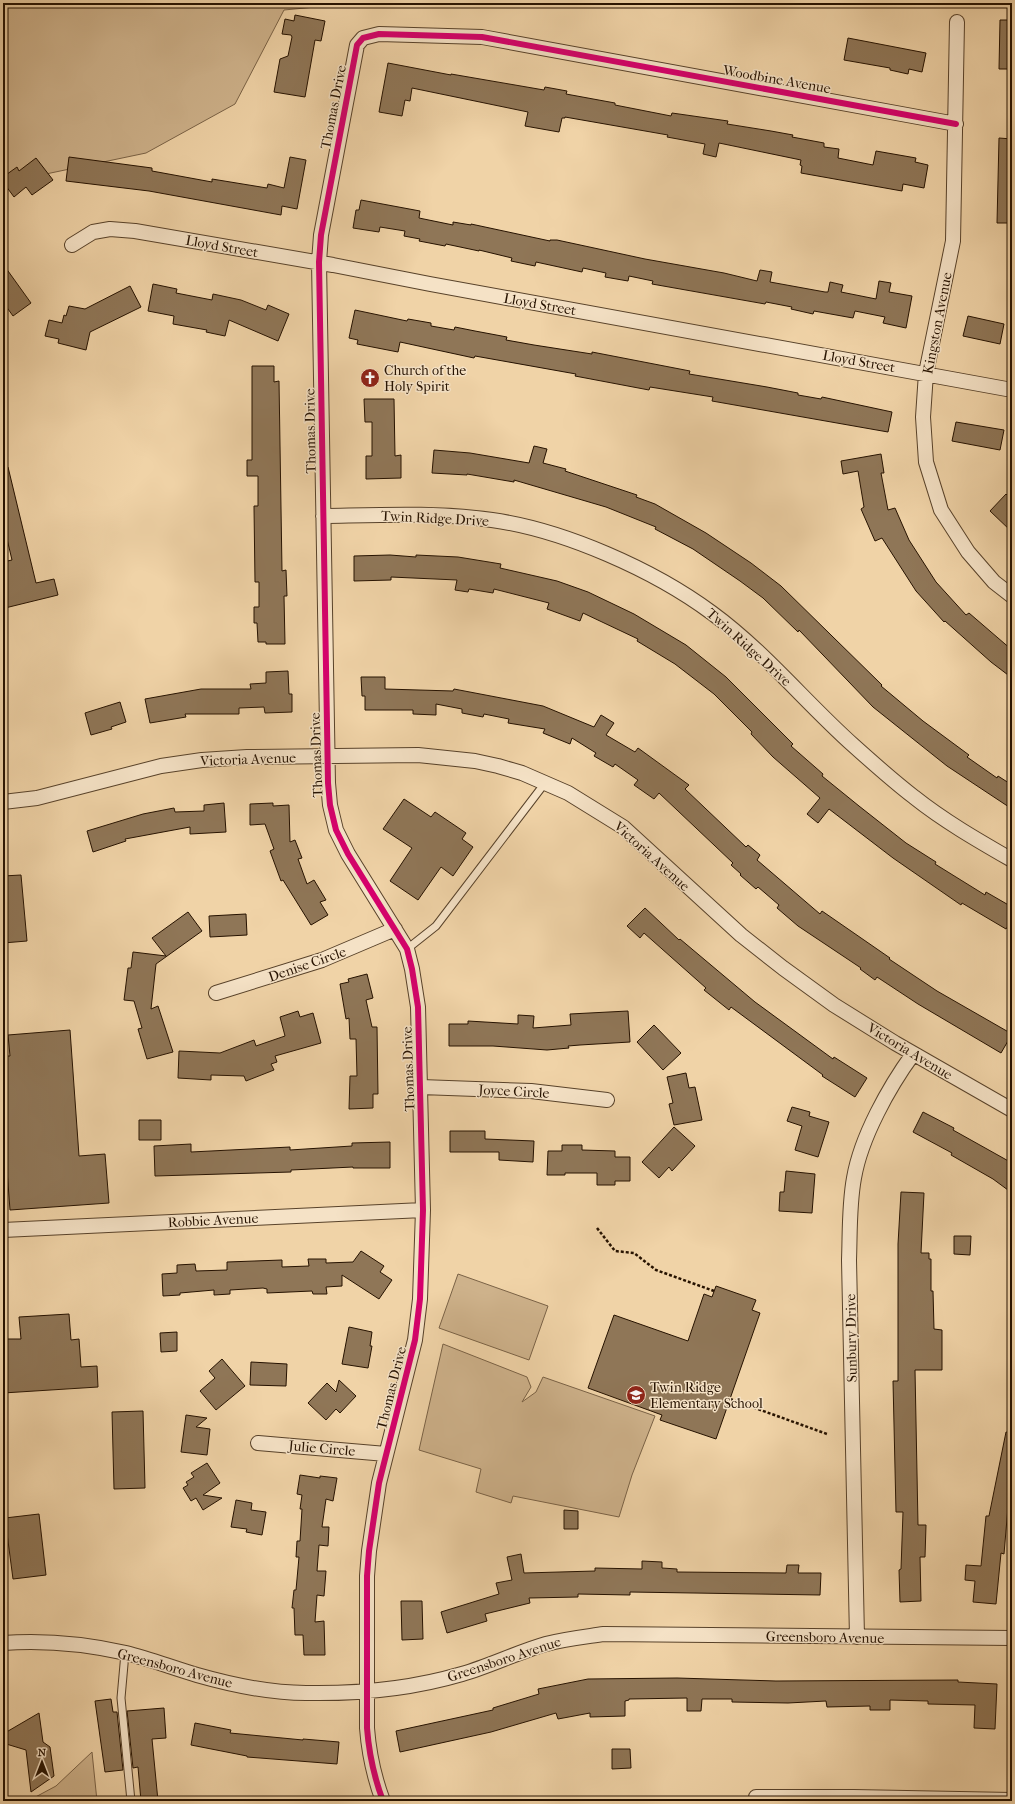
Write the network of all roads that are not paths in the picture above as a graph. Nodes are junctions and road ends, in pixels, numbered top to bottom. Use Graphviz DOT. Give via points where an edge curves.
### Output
graph roads {
  1 [pos="957,22"];
  2 [pos="594,58"];
  3 [pos="956,124"];
  4 [pos="72,245"];
  5 [pos="319,262"];
  6 [pos="926,373"];
  7 [pos="1012,390"];
  8 [pos="323,516"];
  9 [pos="1012,596"];
  10 [pos="328,757"];
  11 [pos="545,783"];
  12 [pos="3,802"];
  13 [pos="1012,860"];
  14 [pos="396,929"];
  15 [pos="407,949"];
  16 [pos="216,993"];
  17 [pos="913,1054"];
  18 [pos="421,1087"];
  19 [pos="607,1100"];
  20 [pos="1012,1110"];
  21 [pos="423,1210"];
  22 [pos="3,1230"];
  23 [pos="258,1443"];
  24 [pos="386,1454"];
  25 [pos="857,1637"];
  26 [pos="1012,1638"];
  27 [pos="3,1643"];
  28 [pos="125,1653"];
  29 [pos="367,1692"];
  30 [pos="756,1797"];
  31 [pos="1012,1800"];
  32 [pos="131,1801"];
  33 [pos="383,1801"];
  1 -- 3 [label="street, Kingston Avenue"];
  2 -- 3 [label="street, Woodbine Avenue"];
  2 -- 5 [label="street, Thomas Drive" via="482,37 379,34 363,38 357,45 353,64 321,235"];
  3 -- 6 [label="street, Kingston Avenue" via="953,241"];
  4 -- 5 [label="street, Lloyd Street" via="93,232 110,229"];
  5 -- 6 [label="street, Lloyd Street"];
  5 -- 8 [label="street, Thomas Drive"];
  6 -- 7 [label="street, Lloyd Street"];
  6 -- 9 [label="street, Kingston Avenue" via="923,417 926,462 941,510 968,552 994,582"];
  8 -- 10 [label="street, Thomas Drive"];
  8 -- 13 [label="street, Twin Ridge Drive" via="444,516 493,520 546,532 610,555 662,581 712,613 753,647 852,744 914,798"];
  10 -- 11 [label="street, Victoria Avenue" via="418,754 447,757 498,766"];
  10 -- 12 [label="street, Victoria Avenue" via="202,760 161,766 37,798"];
  10 -- 14 [label="street, Thomas Drive" via="330,805 336,830 348,854"];
  11 -- 15 [label="lane" via="436,926"];
  11 -- 17 [label="street, Victoria Avenue" via="568,793 623,827 741,935 777,964 834,1005"];
  14 -- 15 [label="street, Thomas Drive"];
  14 -- 16 [label="street, Denise Circle" via="322,960"];
  15 -- 18 [label="street, Thomas Drive" via="418,1007"];
  17 -- 20 [label="street, Victoria Avenue"];
  17 -- 25 [label="street, Sunbury Drive" via="866,1134 858,1158 851,1198 849,1260"];
  18 -- 19 [label="street, Joyce Circle" via="531,1091"];
  18 -- 21 [label="street, Thomas Drive"];
  21 -- 22 [label="street, Robbie Avenue"];
  21 -- 24 [label="street, Thomas Drive" via="420,1299 415,1340"];
  23 -- 24 [label="street, Julie Circle"];
  24 -- 29 [label="street, Thomas Drive" via="379,1483 367,1576"];
  25 -- 26 [label="street, Greensboro Avenue"];
  25 -- 29 [label="street, Greensboro Avenue" via="635,1634 583,1637 545,1645 463,1674 422,1684"];
  27 -- 28 [label="street, Greensboro Avenue" via="76,1645"];
  28 -- 29 [label="street, Greensboro Avenue" via="234,1685 270,1691"];
  28 -- 32 [label="lane" via="122,1698"];
  29 -- 33 [label="street, Thomas Drive" via="369,1751"];
  30 -- 31 [label="street"];
}
